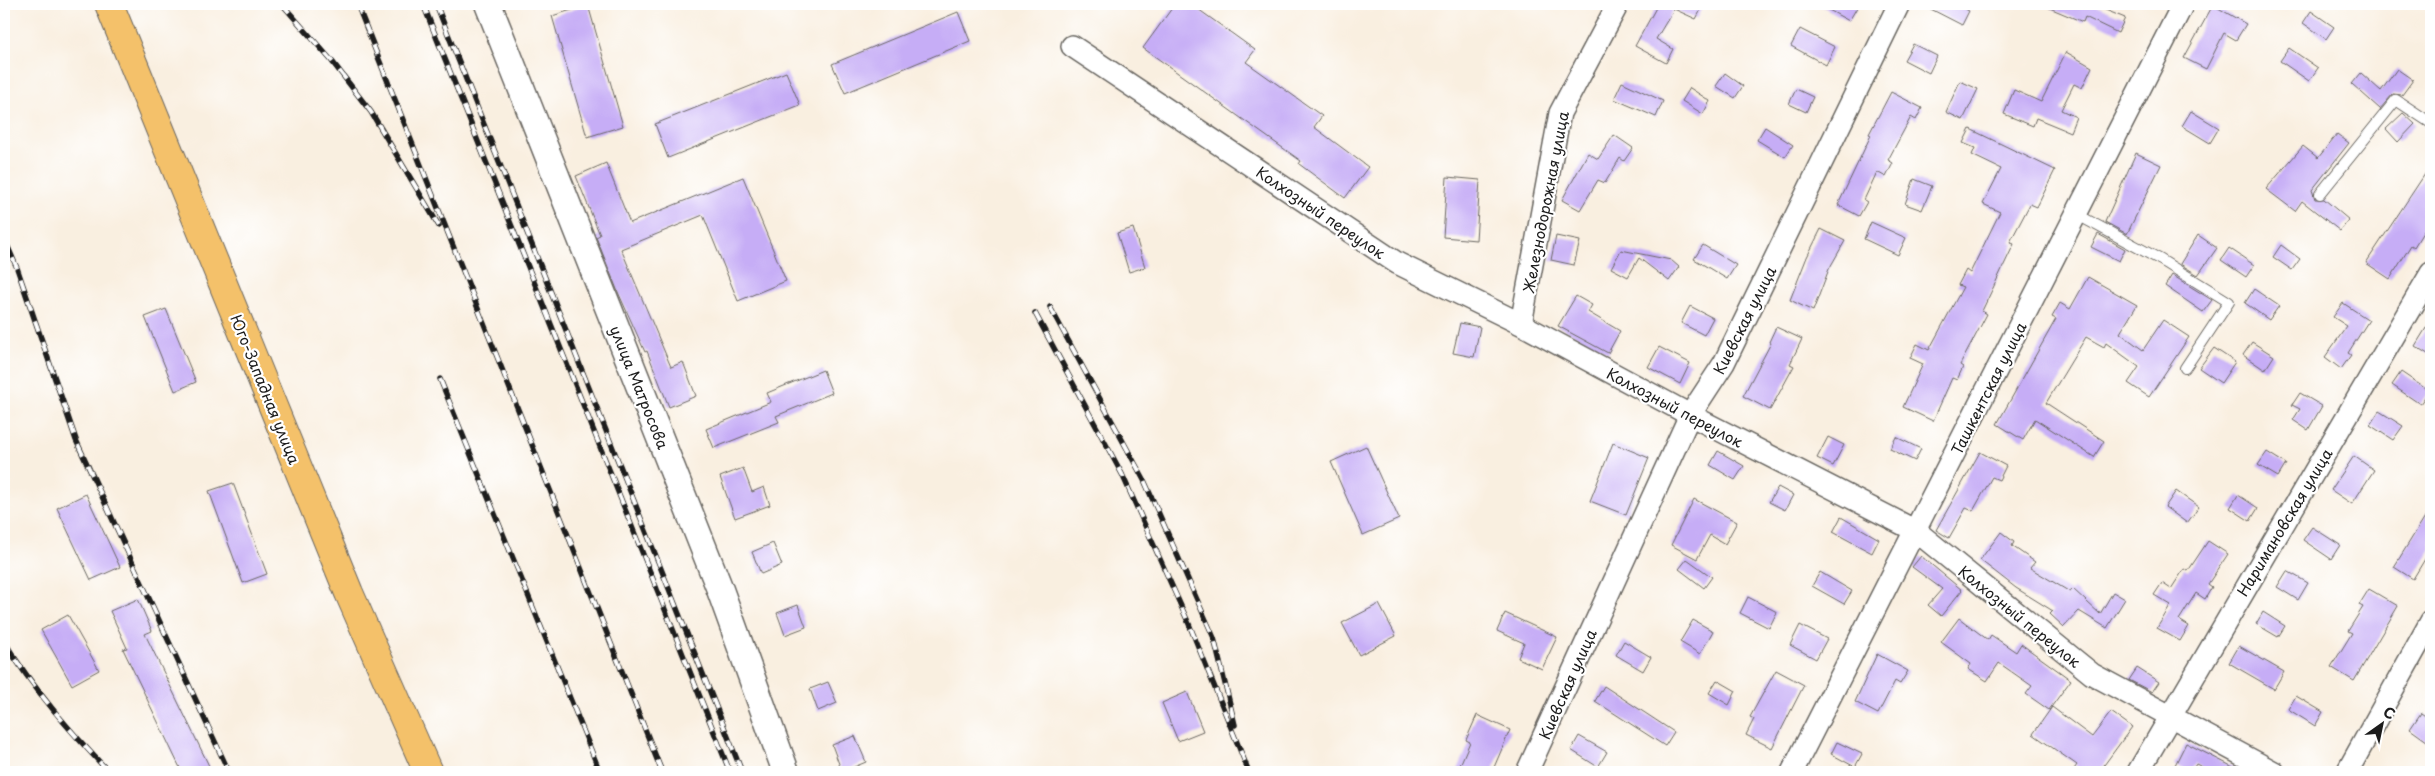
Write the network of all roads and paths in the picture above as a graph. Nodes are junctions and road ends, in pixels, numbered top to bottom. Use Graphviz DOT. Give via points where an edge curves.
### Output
graph roads {
  1 [pos="109,4"];
  2 [pos="488,4"];
  3 [pos="1618,4"];
  4 [pos="1899,4"];
  5 [pos="2182,4"];
  6 [pos="1072,46"];
  7 [pos="2431,123"];
  8 [pos="2320,194"];
  9 [pos="2076,214"];
  10 [pos="2431,273"];
  11 [pos="1521,324"];
  12 [pos="2185,368"];
  13 [pos="1690,415"];
  14 [pos="1916,531"];
  15 [pos="2431,621"];
  16 [pos="2169,717"];
  17 [pos="428,772"];
  18 [pos="786,772"];
  19 [pos="1527,772"];
  20 [pos="1792,772"];
  21 [pos="2138,772"];
  22 [pos="2274,772"];
  23 [pos="2347,772"];
  1 -- 17 [label="main road, Юго-Западная улица" via="349,593"];
  2 -- 18 [label="street, улица Матросова" via="719,587"];
  3 -- 11 [label="street, Железнодорожная улица" via="1560,113"];
  4 -- 13 [label="street, Киевская улица" via="1724,364"];
  5 -- 9 [label="street, Ташкентская улица"];
  6 -- 11 [label="street, Колхозный переулок" via="1397,263"];
  7 -- 8 [label="lane" via="2396,100"];
  9 -- 12 [label="lane" via="2161,260 2229,302"];
  9 -- 14 [label="street, Ташкентская улица"];
  10 -- 16 [label="street, Наримановская улица"];
  11 -- 13 [label="street, Колхозный переулок"];
  13 -- 14 [label="street, Колхозный переулок"];
  13 -- 19 [label="street, Киевская улица"];
  14 -- 16 [label="street, Колхозный переулок" via="2092,674"];
  14 -- 20 [label="street, Ташкентская улица"];
  15 -- 23 [label="street"];
  16 -- 21 [label="street, Наримановская улица"];
  16 -- 22 [label="street, Колхозный переулок"];
}
